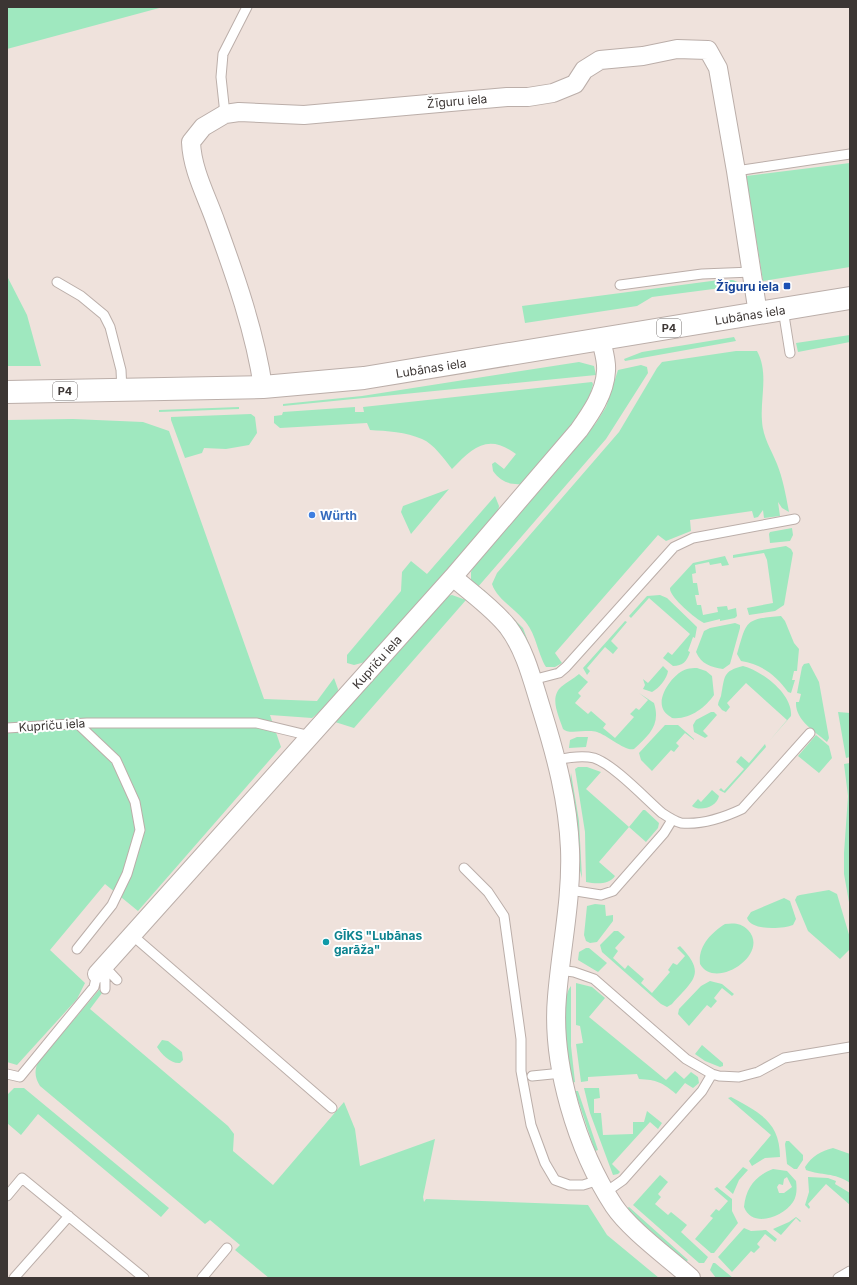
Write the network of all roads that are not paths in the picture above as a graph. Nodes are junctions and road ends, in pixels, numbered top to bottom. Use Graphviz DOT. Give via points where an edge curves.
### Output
graph roads {
  1 [pos="248,7"];
  2 [pos="225,114"];
  3 [pos="850,154"];
  4 [pos="736,171"];
  5 [pos="752,272"];
  6 [pos="57,282"];
  7 [pos="620,285"];
  8 [pos="850,298"];
  9 [pos="783,309"];
  10 [pos="758,314"];
  11 [pos="601,340"];
  12 [pos="790,353"];
  13 [pos="263,387"];
  14 [pos="122,391"];
  15 [pos="7,392"];
  16 [pos="795,519"];
  17 [pos="453,577"];
  18 [pos="532,680"];
  19 [pos="78,724"];
  20 [pos="7,728"];
  21 [pos="810,733"];
  22 [pos="311,736"];
  23 [pos="558,760"];
  24 [pos="672,820"];
  25 [pos="464,868"];
  26 [pos="570,890"];
  27 [pos="132,935"];
  28 [pos="77,949"];
  29 [pos="559,970"];
  30 [pos="102,976"];
  31 [pos="117,980"];
  32 [pos="850,1047"];
  33 [pos="562,1073"];
  34 [pos="7,1074"];
  35 [pos="712,1074"];
  36 [pos="532,1076"];
  37 [pos="332,1108"];
  38 [pos="602,1186"];
  39 [pos="7,1196"];
  40 [pos="69,1216"];
  41 [pos="227,1248"];
  42 [pos="850,1271"];
  43 [pos="14,1278"];
  44 [pos="144,1278"];
  45 [pos="202,1278"];
  46 [pos="691,1278"];
  47 [pos="838,1278"];
  1 -- 2 [label="lane" via="223,54 221,77"];
  2 -- 4 [label="street, Žīguru iela" via="239,112 304,115 554,94 575,84 584,70 600,60 643,56 677,49 708,50 718,68"];
  2 -- 13 [label="street, Žīguru iela" via="203,127 191,142 192,157 217,224 255,344"];
  3 -- 4 [label="lane"];
  4 -- 5 [label="street, Žīguru iela"];
  5 -- 7 [label="lane" via="702,274"];
  5 -- 10 [label="street, Žīguru iela"];
  6 -- 14 [label="lane" via="81,296 104,315 110,327 121,370"];
  8 -- 9 [label="main road, Lubānas iela / P4"];
  9 -- 10 [label="main road, Lubānas iela / P4"];
  9 -- 12 [label="lane"];
  10 -- 11 [label="main road, Lubānas iela / P4"];
  11 -- 13 [label="main road, Lubānas iela / P4" via="364,378"];
  11 -- 17 [label="street, Kupriču iela" via="606,371 593,411"];
  13 -- 14 [label="main road, Lubānas iela / P4"];
  14 -- 15 [label="main road, Lubānas iela / P4"];
  16 -- 18 [label="lane" via="693,538 674,547 566,668"];
  17 -- 18 [label="street" via="507,626 516,640"];
  17 -- 22 [label="street, Kupriču iela"];
  18 -- 23 [label="street"];
  19 -- 20 [label="lane, Kupriču iela"];
  19 -- 22 [label="lane, Kupriču iela" via="256,722"];
  19 -- 28 [label="lane" via="116,760 135,802 140,830 127,874 112,905"];
  21 -- 24 [label="lane" via="742,809 707,820 681,823"];
  22 -- 27 [label="street"];
  23 -- 24 [label="lane" via="583,756 595,758 606,764"];
  23 -- 26 [label="street" via="570,848"];
  24 -- 26 [label="lane" via="664,833 614,891 601,895"];
  25 -- 38 [label="lane" via="488,892 504,916 520,1039 521,1071 531,1125 545,1163 555,1180 569,1185"];
  26 -- 29 [label="street"];
  27 -- 30 [label="street"];
  27 -- 37 [label="lane"];
  29 -- 33 [label="street" via="556,1000"];
  29 -- 35 [label="lane" via="594,979 686,1059"];
  30 -- 31 [label="lane"];
  30 -- 34 [label="lane" via="20,1077"];
  32 -- 35 [label="lane" via="784,1058 748,1076 730,1078"];
  33 -- 36 [label="lane"];
  33 -- 38 [label="street" via="578,1132"];
  35 -- 38 [label="lane" via="702,1091 623,1180"];
  38 -- 46 [label="street" via="622,1216"];
  39 -- 40 [label="lane" via="22,1178"];
  40 -- 43 [label="lane"];
  40 -- 44 [label="lane"];
  41 -- 45 [label="lane"];
  42 -- 47 [label="lane"];
}
